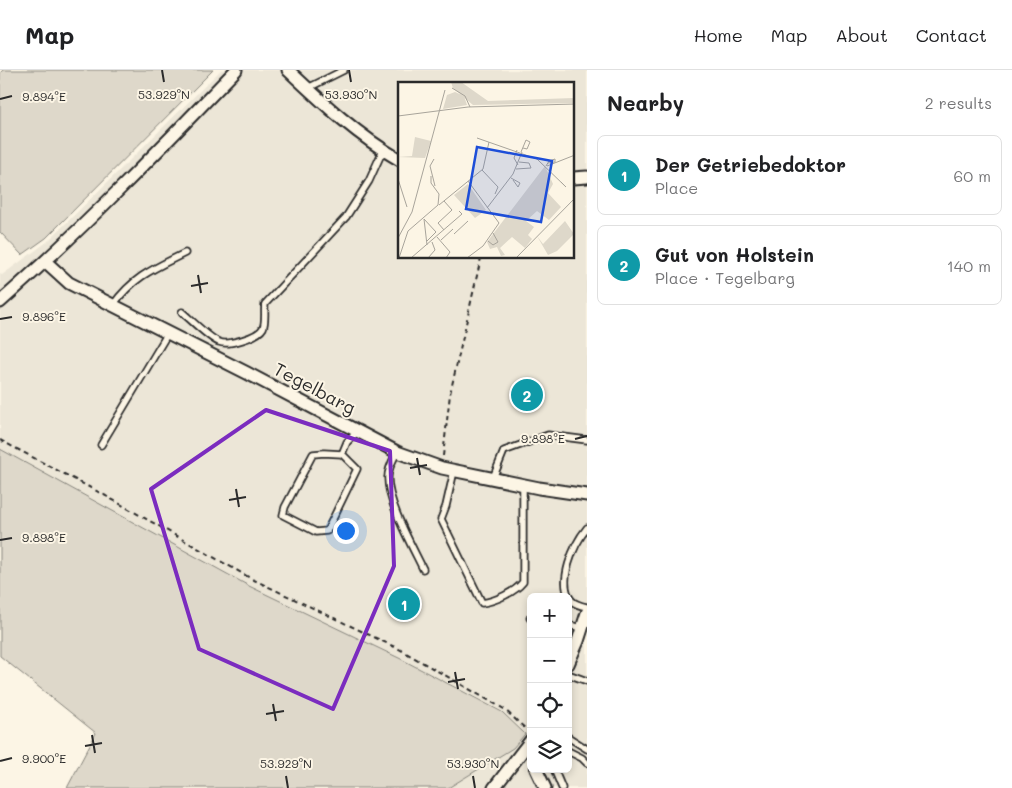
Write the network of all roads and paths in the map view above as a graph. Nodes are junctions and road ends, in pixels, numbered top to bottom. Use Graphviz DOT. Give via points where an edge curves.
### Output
graph roads {
  1 [pos="236,70"];
  2 [pos="288,70"];
  3 [pos="344,70"];
  4 [pos="308,88"];
  5 [pos="383,150"];
  6 [pos="398,159"];
  7 [pos="587,177"];
  8 [pos="574,178"];
  9 [pos="185,253"];
  10 [pos="481,259"];
  11 [pos="46,262"];
  12 [pos="0,302"];
  13 [pos="113,305"];
  14 [pos="182,312"];
  15 [pos="168,333"];
  16 [pos="358,431"];
  17 [pos="0,440"];
  18 [pos="587,440"];
  19 [pos="101,445"];
  20 [pos="397,452"];
  21 [pos="342,454"];
  22 [pos="442,468"];
  23 [pos="454,471"];
  24 [pos="492,478"];
  25 [pos="523,484"];
  26 [pos="587,495"];
  27 [pos="587,528"];
  28 [pos="423,569"];
  29 [pos="587,607"];
  30 [pos="587,613"];
  31 [pos="572,626"];
  32 [pos="582,628"];
  33 [pos="572,654"];
  34 [pos="572,675"];
  35 [pos="587,681"];
  36 [pos="527,730"];
  37 [pos="572,740"];
  38 [pos="587,749"];
  39 [pos="527,751"];
  40 [pos="572,754"];
  41 [pos="587,763"];
  42 [pos="538,773"];
  43 [pos="556,773"];
  44 [pos="494,788"];
  45 [pos="545,788"];
  46 [pos="562,788"];
  1 -- 11 [label="street"];
  2 -- 4 [label="street"];
  3 -- 4 [label="lane"];
  4 -- 5 [label="street"];
  5 -- 6 [label="street"];
  5 -- 14 [label="lane" via="369,181 346,217 264,304 264,322 260,332 232,343 218,342"];
  7 -- 8 [label="street"];
  9 -- 13 [label="lane" via="144,273"];
  10 -- 22 [label="path" via="450,394"];
  11 -- 12 [label="street"];
  11 -- 13 [label="street, Tegelbarg" via="69,283"];
  13 -- 15 [label="street, Tegelbarg"];
  15 -- 16 [label="street, Tegelbarg"];
  15 -- 19 [label="lane"];
  16 -- 20 [label="street, Tegelbarg"];
  16 -- 21 [label="lane" via="347,442"];
  17 -- 36 [label="path" via="252,579 399,649 504,709"];
  18 -- 24 [label="lane" via="548,435 504,451"];
  20 -- 22 [label="street, Tegelbarg"];
  20 -- 28 [label="lane" via="389,470 388,484 397,516"];
  21 -- 21 [label="lane" via="357,469 328,531 316,532 283,515 313,454"];
  22 -- 23 [label="street, Tegelbarg"];
  23 -- 24 [label="street, Tegelbarg"];
  23 -- 25 [label="lane" via="441,519 482,603 518,588 524,582"];
  24 -- 25 [label="street, Tegelbarg"];
  25 -- 26 [label="street, Tegelbarg"];
  27 -- 29 [label="lane" via="570,557 567,575 572,600"];
  30 -- 32 [label="street"];
  31 -- 32 [label="lane"];
  32 -- 33 [label="street"];
  34 -- 35 [label="lane"];
  37 -- 38 [label="lane"];
  39 -- 44 [label="street"];
  40 -- 41 [label="lane"];
  42 -- 45 [label="street"];
  43 -- 46 [label="lane"];
}
